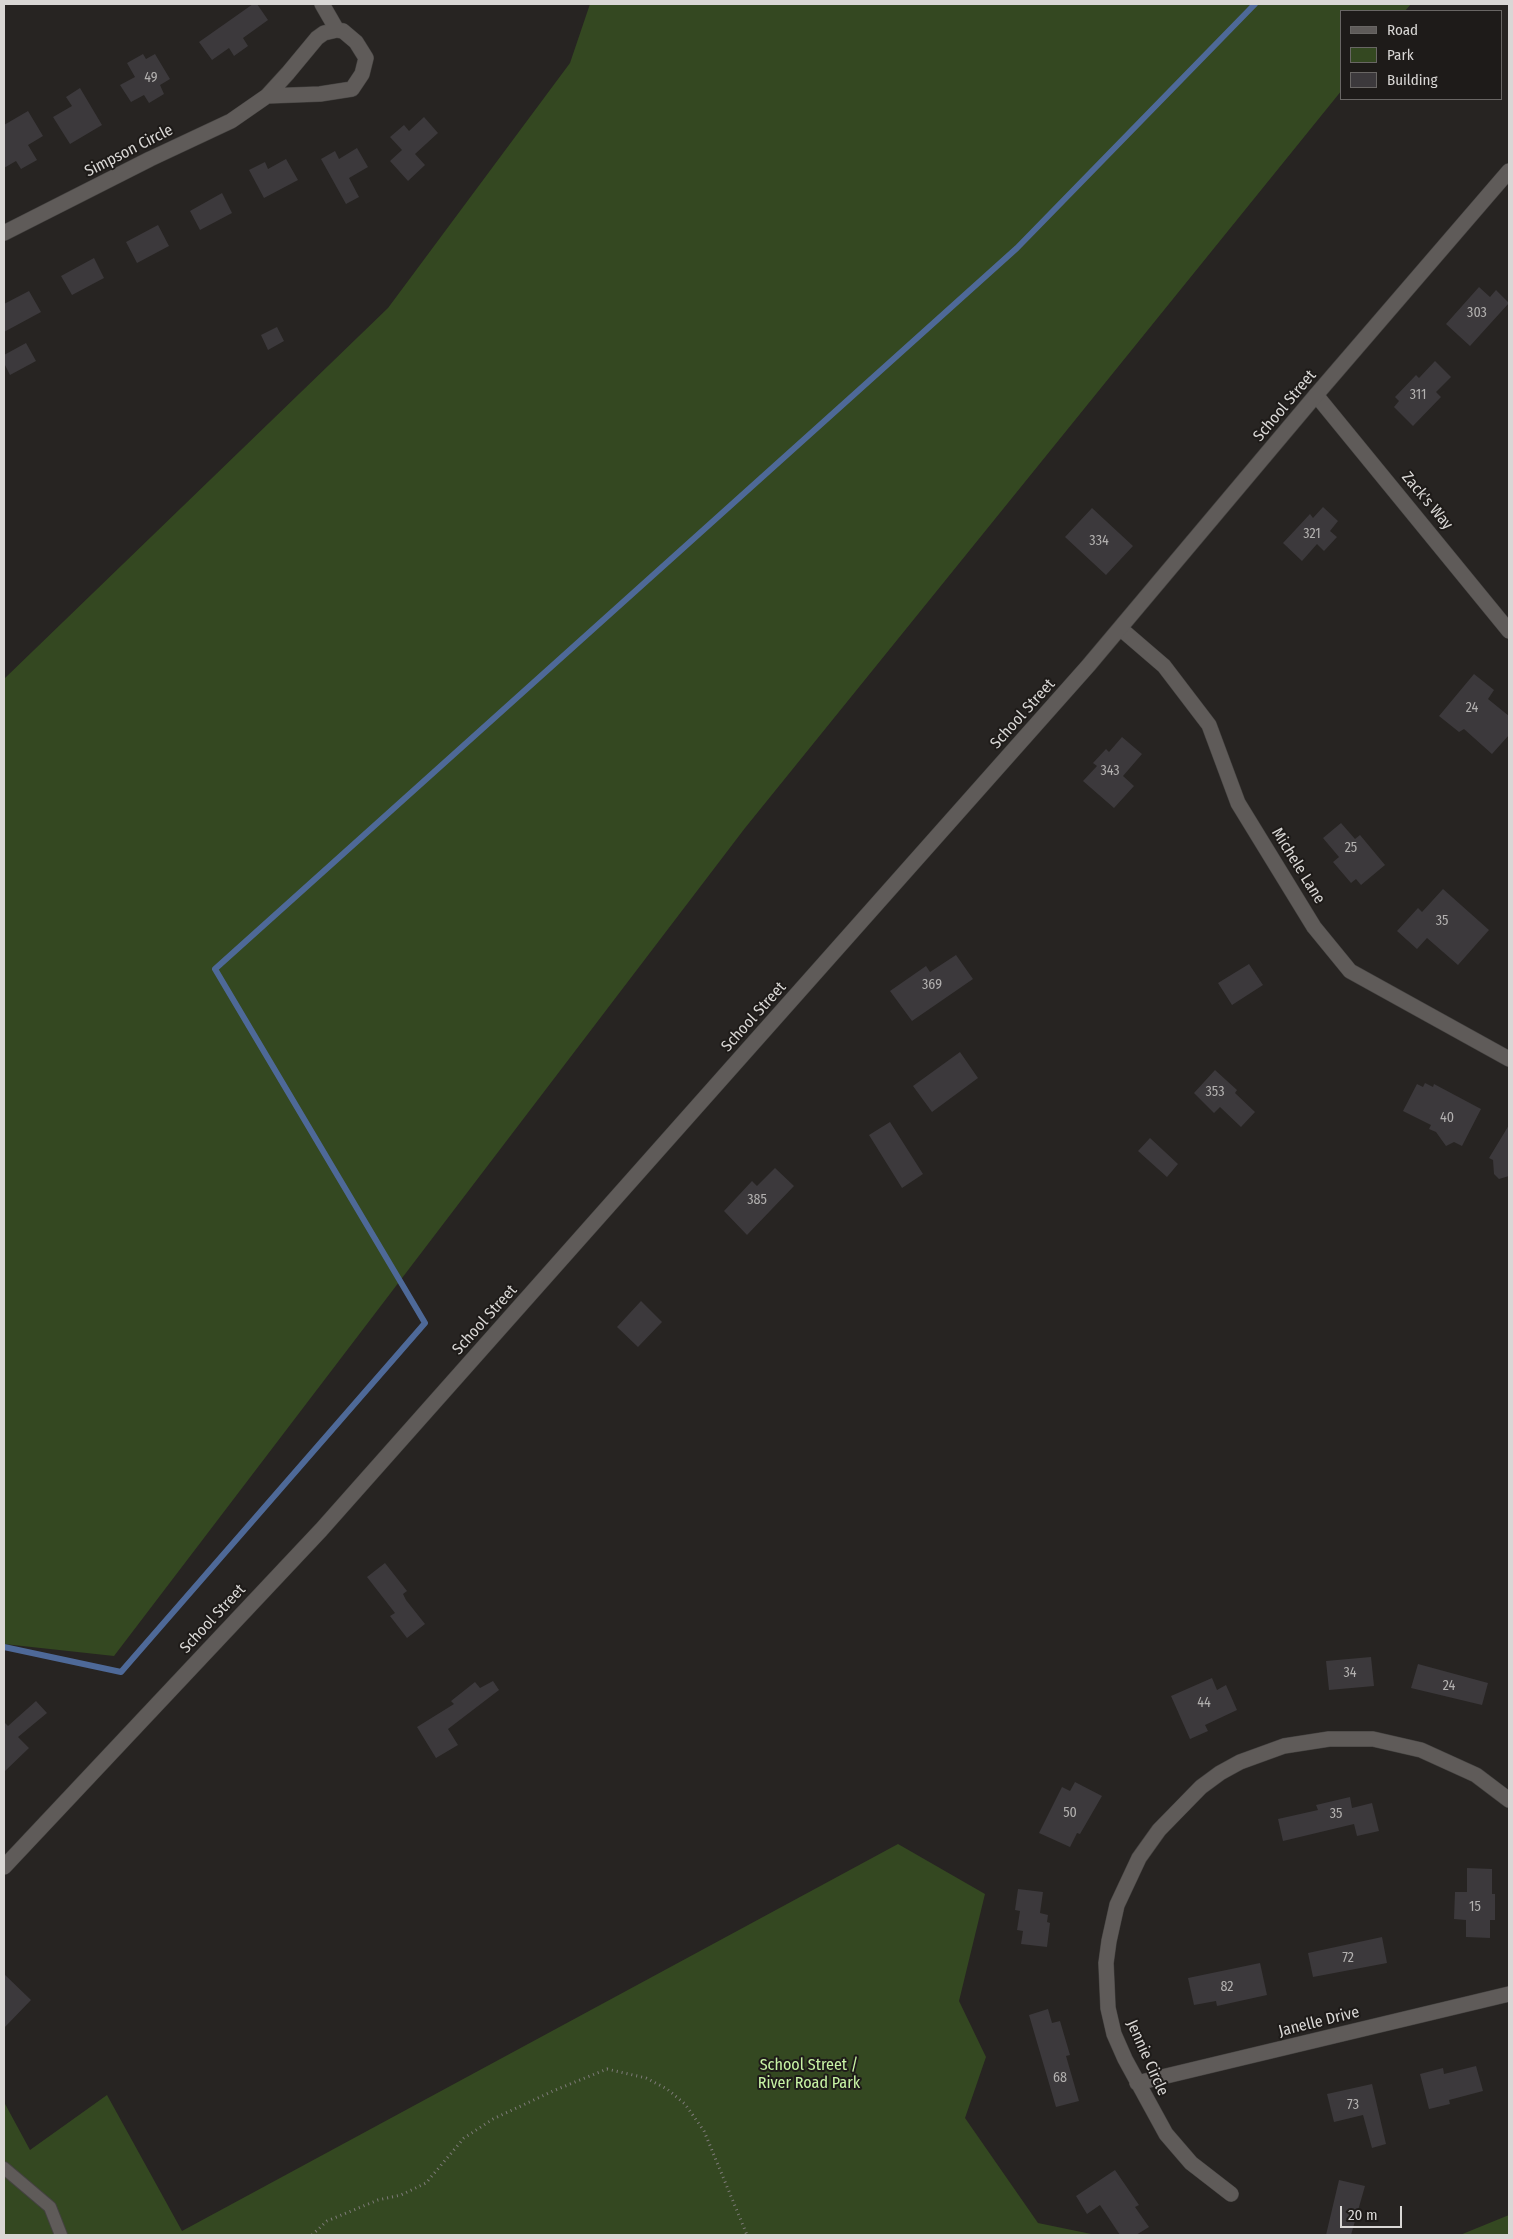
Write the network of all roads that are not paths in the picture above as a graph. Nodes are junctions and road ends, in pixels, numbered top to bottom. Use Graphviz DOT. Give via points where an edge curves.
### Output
graph roads {
  1 [pos="322,4"];
  2 [pos="337,30"];
  3 [pos="267,96"];
  4 [pos="1509,171"];
  5 [pos="4,233"];
  6 [pos="1316,395"];
  7 [pos="1121,629"];
  8 [pos="1509,631"];
  9 [pos="1509,1059"];
  10 [pos="1509,1800"];
  11 [pos="4,1867"];
  12 [pos="1509,1994"];
  13 [pos="1137,2084"];
  14 [pos="4,2168"];
  15 [pos="1231,2194"];
  16 [pos="61,2235"];
  1 -- 2 [label="street"];
  2 -- 3 [label="street, Simpson Circle" via="317,38"];
  2 -- 3 [label="street" via="356,42 366,58 362,74 352,89"];
  3 -- 5 [label="street, Simpson Circle" via="231,121"];
  4 -- 6 [label="street, School Street"];
  6 -- 7 [label="street, School Street"];
  6 -- 8 [label="street, Zack's Way"];
  7 -- 9 [label="street, Michele Lane" via="1164,666 1209,725 1238,803 1314,927 1350,971"];
  7 -- 11 [label="street, School Street" via="321,1530"];
  10 -- 13 [label="street, Jennie Circle" via="1456,1764 1422,1750 1373,1738 1329,1739 1277,1748 1240,1762 1201,1787 1159,1830 1139,1858 1117,1905 1108,1941 1105,1986 1108,2008 1114,2034"];
  12 -- 13 [label="street, Janelle Drive"];
  13 -- 15 [label="street, Jennie Circle" via="1166,2134 1184,2156"];
  14 -- 16 [label="lane" via="50,2207"];
}
